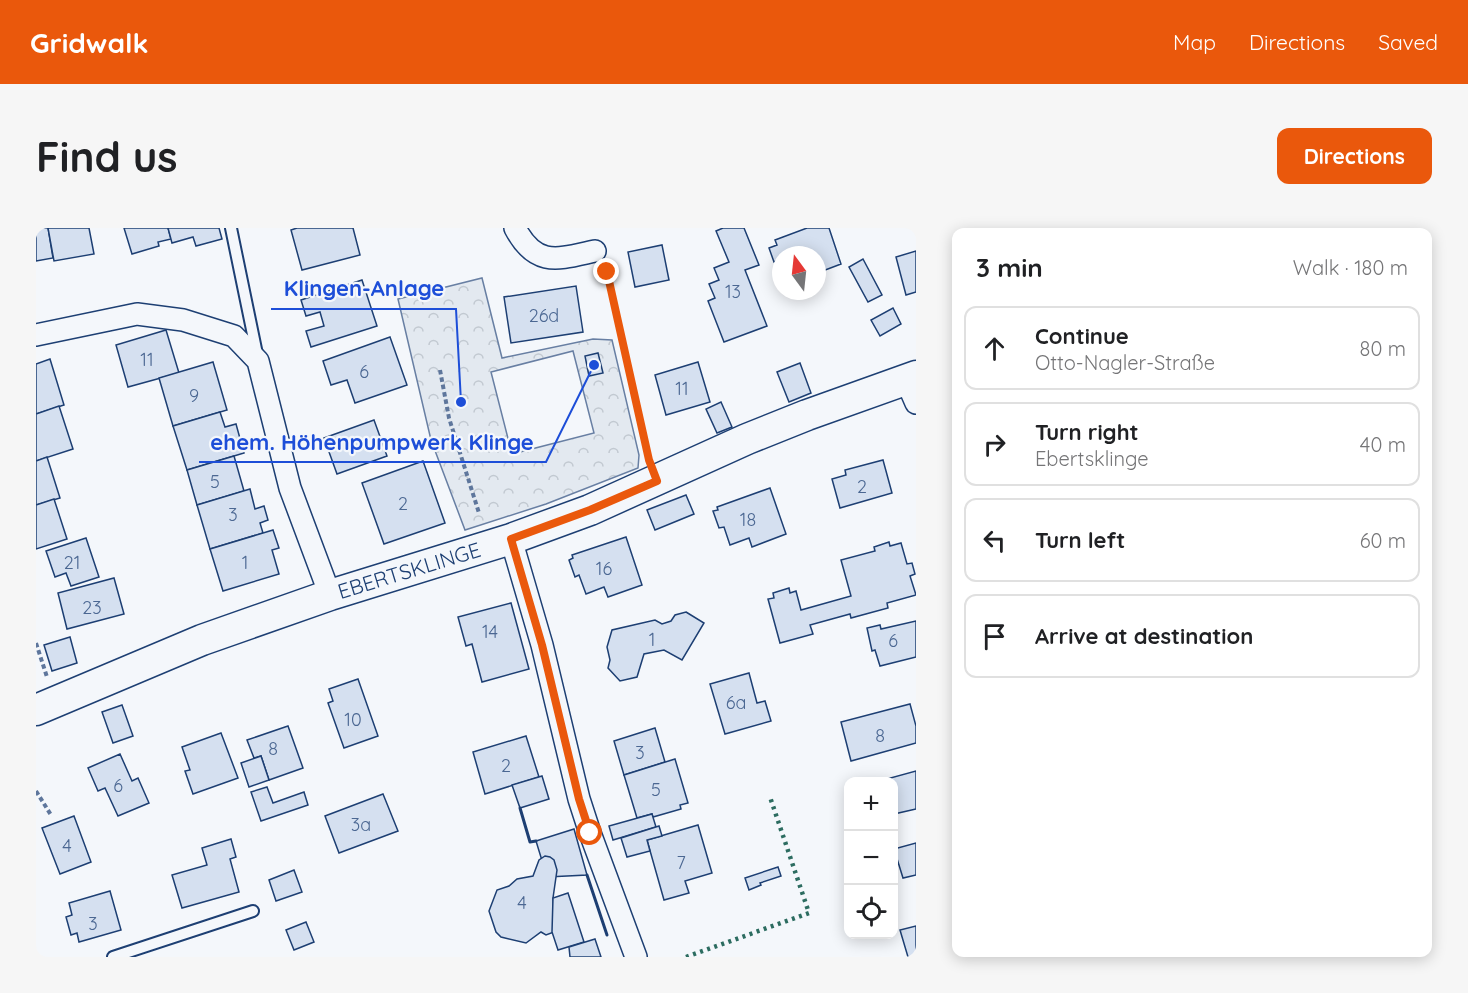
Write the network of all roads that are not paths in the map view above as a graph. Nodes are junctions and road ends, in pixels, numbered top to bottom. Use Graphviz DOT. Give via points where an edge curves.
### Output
graph roads {
  1 [pos="231,228"];
  2 [pos="515,228"];
  3 [pos="595,251"];
  4 [pos="36,335"];
  5 [pos="258,361"];
  6 [pos="913,386"];
  7 [pos="511,539"];
  8 [pos="330,596"];
  9 [pos="46,705"];
  10 [pos="253,911"];
  11 [pos="113,957"];
  12 [pos="636,957"];
  1 -- 5 [label="lane"];
  2 -- 3 [label="street" via="541,257 561,258"];
  4 -- 5 [label="street" via="137,314 149,315 183,320 234,336"];
  5 -- 8 [label="street" via="290,488"];
  6 -- 7 [label="street, EBERTSKLINGE" via="757,435 590,510"];
  7 -- 8 [label="street, EBERTSKLINGE"];
  7 -- 12 [label="street" via="587,825"];
  8 -- 9 [label="street, EBERTSKLINGE" via="202,640"];
  10 -- 11 [label="lane"];
}
